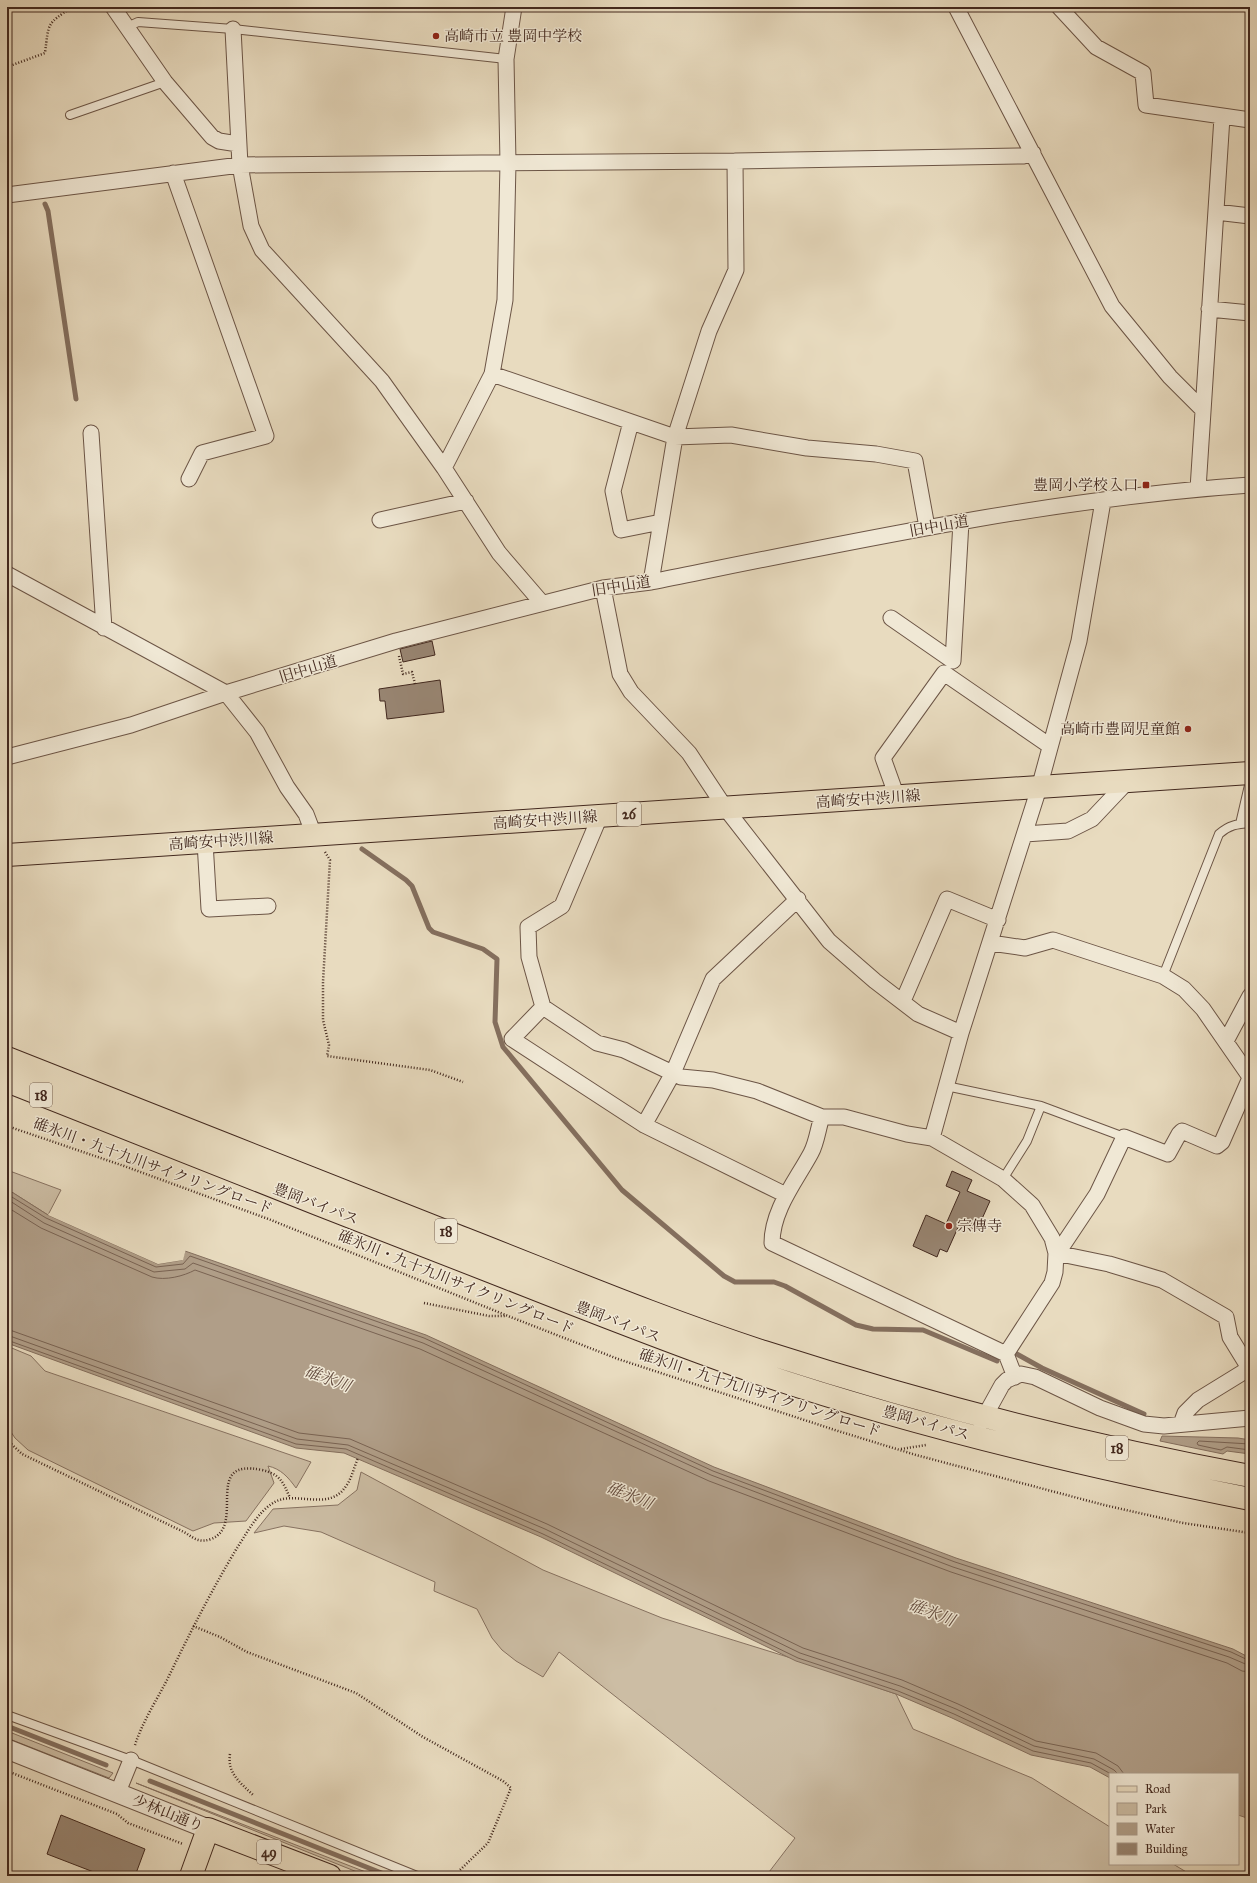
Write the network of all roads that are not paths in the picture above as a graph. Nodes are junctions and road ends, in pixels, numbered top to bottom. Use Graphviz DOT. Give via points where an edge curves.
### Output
graph roads {
  1 [pos="113,7"];
  2 [pos="514,7"];
  3 [pos="956,7"];
  4 [pos="1059,7"];
  5 [pos="127,27"];
  6 [pos="233,29"];
  7 [pos="506,58"];
  8 [pos="165,82"];
  9 [pos="70,115"];
  10 [pos="1222,117"];
  11 [pos="1250,120"];
  12 [pos="238,144"];
  13 [pos="1034,153"];
  14 [pos="735,161"];
  15 [pos="508,163"];
  16 [pos="240,165"];
  17 [pos="173,172"];
  18 [pos="7,195"];
  19 [pos="1216,212"];
  20 [pos="1250,216"];
  21 [pos="1209,309"];
  22 [pos="1250,313"];
  23 [pos="492,374"];
  24 [pos="1202,409"];
  25 [pos="631,422"];
  26 [pos="91,433"];
  27 [pos="675,437"];
  28 [pos="444,468"];
  29 [pos="189,478"];
  30 [pos="1250,485"];
  31 [pos="1198,489"];
  32 [pos="466,501"];
  33 [pos="1103,501"];
  34 [pos="380,520"];
  35 [pos="661,522"];
  36 [pos="962,522"];
  37 [pos="927,527"];
  38 [pos="7,574"];
  39 [pos="651,582"];
  40 [pos="603,588"];
  41 [pos="542,603"];
  42 [pos="891,618"];
  43 [pos="104,628"];
  44 [pos="226,693"];
  45 [pos="1050,746"];
  46 [pos="7,757"];
  47 [pos="1250,773"];
  48 [pos="1250,781"];
  49 [pos="1127,782"];
  50 [pos="1039,788"];
  51 [pos="897,797"];
  52 [pos="726,809"];
  53 [pos="600,816"];
  54 [pos="1250,823"];
  55 [pos="1240,824"];
  56 [pos="1025,834"];
  57 [pos="314,835"];
  58 [pos="205,842"];
  59 [pos="7,855"];
  60 [pos="798,899"];
  61 [pos="268,906"];
  62 [pos="998,920"];
  63 [pos="991,943"];
  64 [pos="1163,976"];
  65 [pos="1250,996"];
  66 [pos="903,1001"];
  67 [pos="543,1007"];
  68 [pos="961,1033"];
  69 [pos="1226,1041"];
  70 [pos="7,1058"];
  71 [pos="673,1073"];
  72 [pos="1250,1078"];
  73 [pos="7,1081"];
  74 [pos="946,1086"];
  75 [pos="1040,1106"];
  76 [pos="822,1117"];
  77 [pos="644,1125"];
  78 [pos="1124,1137"];
  79 [pos="932,1138"];
  80 [pos="1003,1179"];
  81 [pos="786,1195"];
  82 [pos="1056,1253"];
  83 [pos="1006,1354"];
  84 [pos="1250,1368"];
  85 [pos="1015,1376"];
  86 [pos="985,1415"];
  87 [pos="1250,1418"];
  88 [pos="1181,1424"];
  89 [pos="968,1437"];
  90 [pos="1250,1476"];
  91 [pos="1250,1500"];
  92 [pos="7,1714"];
  93 [pos="7,1749"];
  94 [pos="131,1760"];
  95 [pos="118,1792"];
  96 [pos="208,1829"];
  97 [pos="191,1876"];
  98 [pos="330,1876"];
  99 [pos="417,1876"];
  1 -- 5 [label="street"];
  2 -- 7 [label="street"];
  3 -- 13 [label="street"];
  4 -- 10 [label="street" via="1096,47 1143,73 1146,105"];
  5 -- 6 [label="lane" via="138,22"];
  5 -- 8 [label="street"];
  6 -- 7 [label="lane"];
  6 -- 12 [label="street"];
  7 -- 15 [label="street"];
  8 -- 9 [label="lane"];
  8 -- 12 [label="street" via="212,137"];
  10 -- 11 [label="street"];
  10 -- 19 [label="street"];
  12 -- 16 [label="street"];
  13 -- 14 [label="street" via="1023,156"];
  13 -- 24 [label="street" via="1112,306 1170,377"];
  14 -- 15 [label="street"];
  14 -- 27 [label="street" via="736,270 710,331"];
  15 -- 16 [label="street"];
  15 -- 23 [label="street" via="505,300"];
  16 -- 17 [label="street"];
  16 -- 28 [label="street" via="251,226 262,250 382,381"];
  17 -- 18 [label="street"];
  17 -- 29 [label="street" via="266,436 202,453"];
  19 -- 20 [label="street"];
  19 -- 21 [label="street"];
  21 -- 22 [label="street"];
  21 -- 24 [label="street"];
  23 -- 25 [label="street"];
  23 -- 28 [label="street"];
  24 -- 31 [label="street"];
  25 -- 27 [label="street"];
  25 -- 35 [label="street" via="613,491 621,530"];
  26 -- 43 [label="street"];
  27 -- 35 [label="street"];
  27 -- 37 [label="street" via="731,435 807,448 876,454 915,461"];
  28 -- 32 [label="street"];
  30 -- 31 [label="street, 旧中山道"];
  31 -- 33 [label="street, 旧中山道"];
  32 -- 34 [label="street"];
  32 -- 41 [label="street" via="499,553"];
  33 -- 36 [label="street, 旧中山道"];
  33 -- 45 [label="street" via="1079,642"];
  35 -- 39 [label="street"];
  36 -- 37 [label="street, 旧中山道"];
  36 -- 42 [label="street" via="953,661"];
  37 -- 39 [label="street, 旧中山道"];
  38 -- 43 [label="street"];
  39 -- 40 [label="street, 旧中山道"];
  40 -- 41 [label="street, 旧中山道"];
  40 -- 52 [label="street" via="620,674 631,692 689,753"];
  41 -- 44 [label="street, 旧中山道" via="396,642"];
  43 -- 44 [label="street"];
  44 -- 46 [label="street, 旧中山道" via="131,725"];
  44 -- 57 [label="street" via="256,732 287,787 306,814"];
  45 -- 50 [label="street"];
  45 -- 51 [label="street" via="944,673 883,758"];
  47 -- 49 [label="main road, 高崎安中渋川線 / 26"];
  48 -- 55 [label="lane"];
  49 -- 50 [label="main road, 高崎安中渋川線 / 26"];
  49 -- 56 [label="street" via="1092,819 1068,831"];
  50 -- 51 [label="main road, 高崎安中渋川線 / 26"];
  50 -- 56 [label="street"];
  51 -- 52 [label="main road, 高崎安中渋川線 / 26"];
  52 -- 53 [label="main road, 高崎安中渋川線 / 26"];
  52 -- 60 [label="street"];
  53 -- 57 [label="main road, 高崎安中渋川線 / 26"];
  53 -- 67 [label="street" via="562,906 528,927 529,957"];
  54 -- 55 [label="lane"];
  55 -- 64 [label="lane" via="1226,827 1220,834"];
  56 -- 62 [label="street"];
  57 -- 58 [label="main road, 高崎安中渋川線 / 26"];
  58 -- 59 [label="main road, 高崎安中渋川線 / 26"];
  58 -- 61 [label="street" via="209,909"];
  60 -- 66 [label="street" via="829,941 875,981"];
  60 -- 71 [label="street" via="713,979"];
  62 -- 63 [label="street"];
  62 -- 66 [label="street" via="947,899"];
  63 -- 64 [label="street" via="1025,948 1053,940"];
  63 -- 68 [label="street"];
  64 -- 69 [label="street" via="1194,998"];
  65 -- 69 [label="street"];
  66 -- 68 [label="street" via="918,1014"];
  67 -- 71 [label="street" via="597,1043 624,1050"];
  67 -- 77 [label="street" via="512,1039"];
  68 -- 74 [label="street"];
  69 -- 72 [label="street"];
  70 -- 86 [label="main road, 豊岡バイパス / 18" via="636,1306 762,1351 890,1390"];
  71 -- 76 [label="street" via="681,1077 713,1080 758,1091"];
  71 -- 77 [label="street"];
  72 -- 78 [label="street" via="1222,1142 1217,1146 1182,1131 1168,1154"];
  73 -- 89 [label="main road, 豊岡バイパス / 18" via="679,1345 760,1374"];
  74 -- 75 [label="lane"];
  74 -- 79 [label="street"];
  75 -- 78 [label="lane"];
  75 -- 80 [label="lane" via="1027,1141"];
  76 -- 79 [label="street" via="844,1117"];
  76 -- 81 [label="street" via="812,1151"];
  77 -- 81 [label="street"];
  78 -- 82 [label="street" via="1097,1194"];
  79 -- 80 [label="street"];
  80 -- 82 [label="street" via="1032,1205 1052,1238"];
  81 -- 83 [label="street" via="772,1232 772,1243"];
  82 -- 83 [label="street" via="1052,1283"];
  82 -- 84 [label="street" via="1109,1264 1162,1280 1226,1318 1230,1337"];
  83 -- 85 [label="street"];
  84 -- 88 [label="street" via="1198,1400 1185,1413"];
  85 -- 86 [label="street" via="1002,1385"];
  85 -- 88 [label="street" via="1035,1376 1100,1408 1144,1424"];
  86 -- 89 [label="street"];
  86 -- 90 [label="main road, 豊岡バイパス / 18" via="1140,1453"];
  87 -- 88 [label="street"];
  89 -- 91 [label="main road, 豊岡バイパス / 18"];
  92 -- 94 [label="lane"];
  93 -- 95 [label="street, 少林山通り"];
  94 -- 95 [label="street"];
  94 -- 99 [label="lane"];
  95 -- 96 [label="street, 少林山通り"];
  96 -- 97 [label="main road"];
  96 -- 98 [label="main road, 少林山通り / 49"];
}
